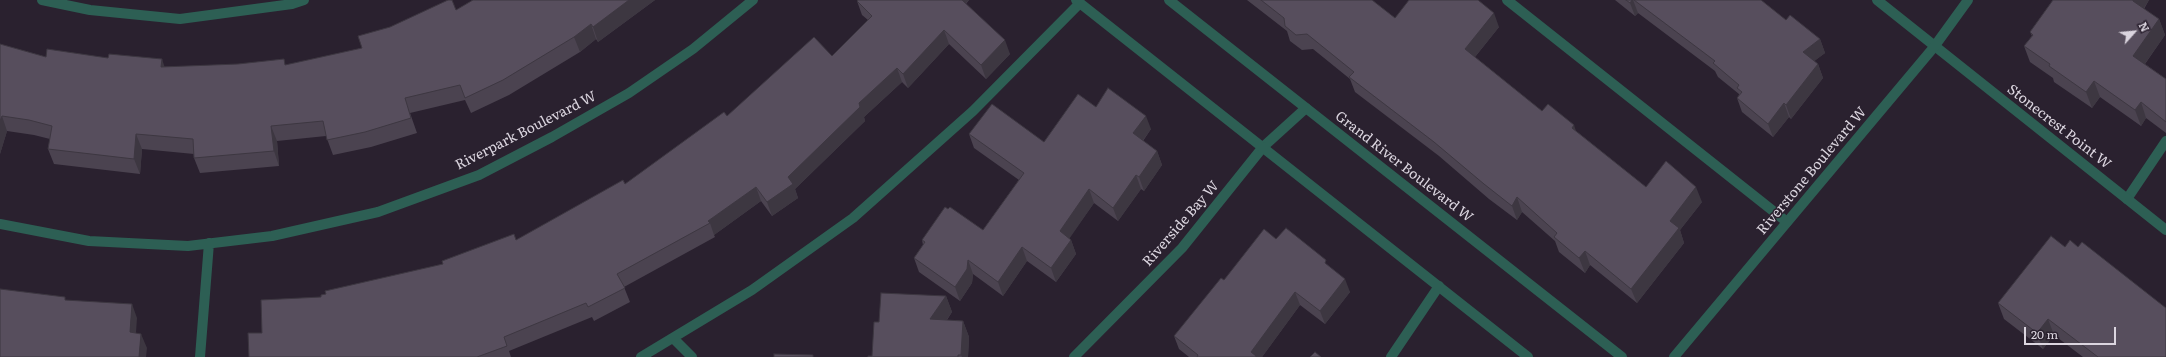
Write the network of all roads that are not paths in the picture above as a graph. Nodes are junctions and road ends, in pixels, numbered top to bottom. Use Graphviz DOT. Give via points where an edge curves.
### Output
graph roads {
  1 [pos="42,0"];
  2 [pos="304,0"];
  3 [pos="1169,0"];
  4 [pos="1507,0"];
  5 [pos="1877,0"];
  6 [pos="1968,0"];
  7 [pos="748,1"];
  8 [pos="1078,2"];
  9 [pos="1934,47"];
  10 [pos="1306,108"];
  11 [pos="2166,141"];
  12 [pos="1264,147"];
  13 [pos="2127,199"];
  14 [pos="1787,222"];
  15 [pos="0,224"];
  16 [pos="2166,230"];
  17 [pos="209,243"];
  18 [pos="1439,286"];
  19 [pos="673,338"];
  20 [pos="200,357"];
  21 [pos="640,357"];
  22 [pos="692,357"];
  23 [pos="1074,357"];
  24 [pos="1391,357"];
  25 [pos="1528,357"];
  26 [pos="1622,357"];
  27 [pos="1674,357"];
  1 -- 2 [label="street" via="90,10 180,19 292,4"];
  3 -- 10 [label="street, Grand River Boulevard W"];
  4 -- 14 [label="street"];
  5 -- 9 [label="street, Stonecrest Point W"];
  6 -- 9 [label="street, Riverstone Boulevard W"];
  7 -- 17 [label="street, Riverpark Boulevard W" via="693,49 629,93 479,175 378,212 272,236"];
  8 -- 12 [label="street"];
  8 -- 19 [label="street" via="973,111 854,218 752,290"];
  9 -- 13 [label="street, Stonecrest Point W"];
  9 -- 14 [label="street, Riverstone Boulevard W"];
  10 -- 12 [label="street, Riverside Bay W"];
  10 -- 26 [label="street, Grand River Boulevard W"];
  11 -- 13 [label="street"];
  12 -- 18 [label="street"];
  12 -- 23 [label="street, Riverside Bay W" via="1182,248"];
  13 -- 16 [label="street, Stonecrest Point W"];
  14 -- 27 [label="street, Riverstone Boulevard W"];
  15 -- 17 [label="street, Riverpark Boulevard W" via="89,241 188,246"];
  17 -- 20 [label="street"];
  18 -- 24 [label="street"];
  18 -- 25 [label="street"];
  19 -- 21 [label="street"];
  19 -- 22 [label="street"];
}
